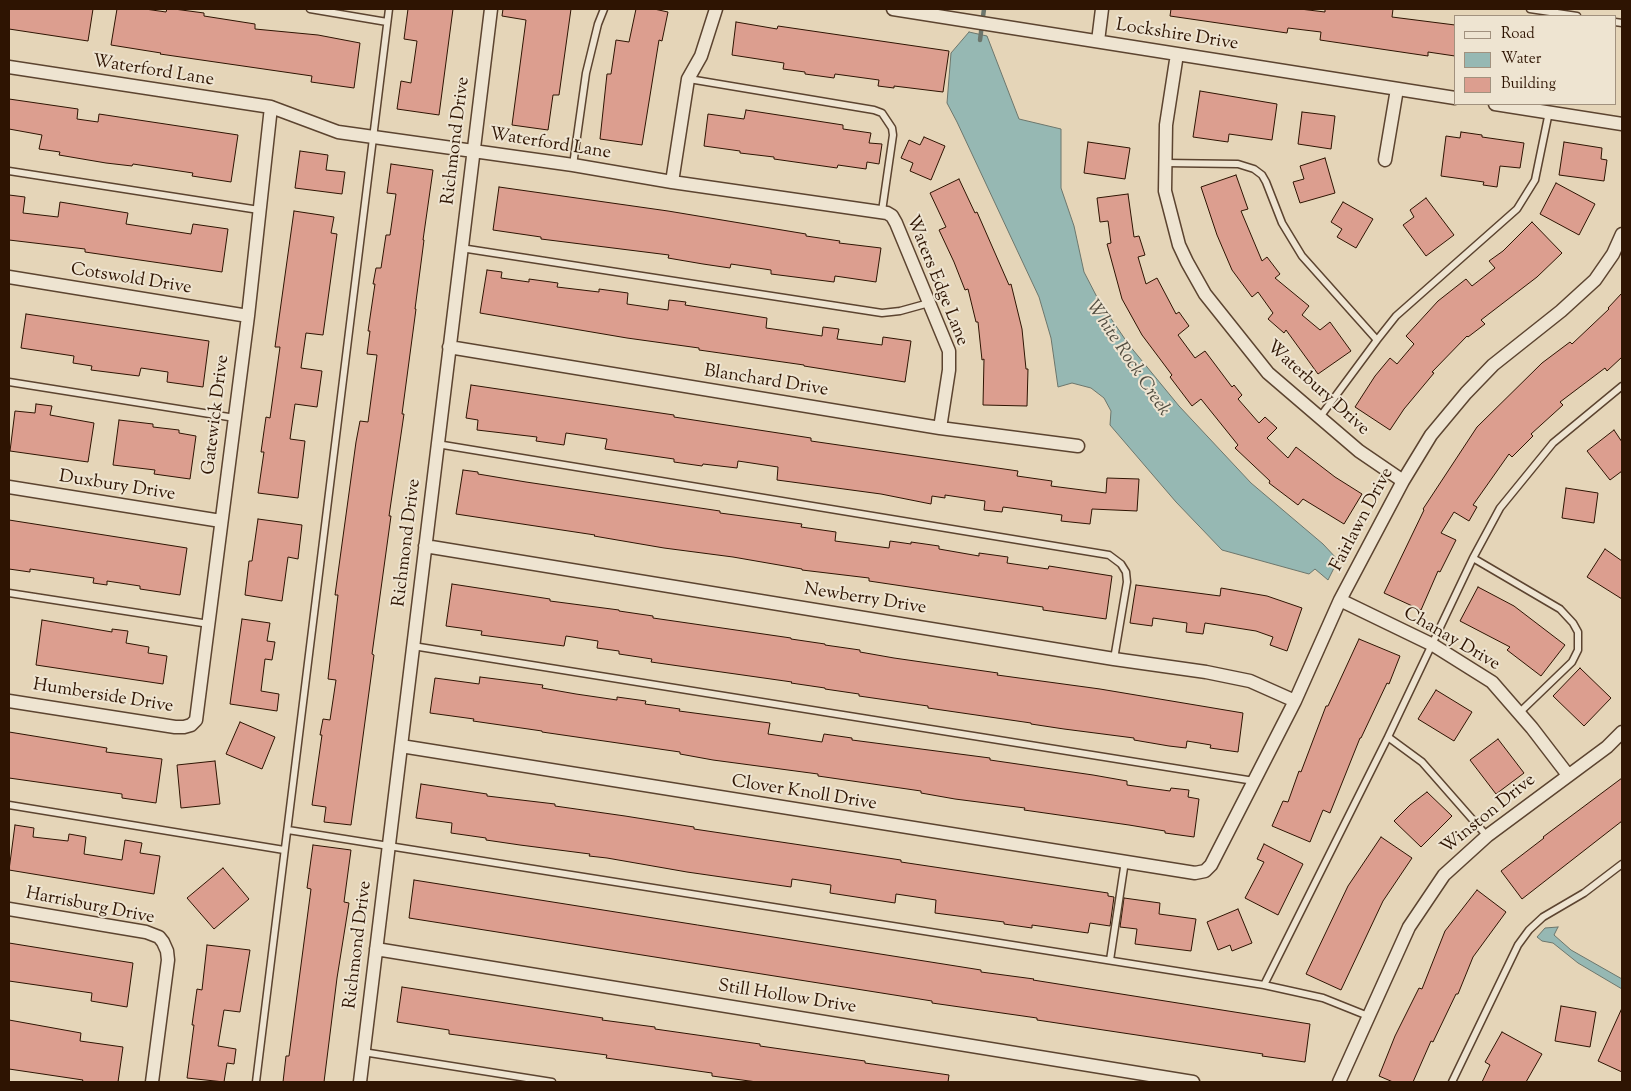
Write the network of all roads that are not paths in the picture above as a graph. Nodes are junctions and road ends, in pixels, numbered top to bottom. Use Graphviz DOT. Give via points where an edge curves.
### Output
graph roads {
  1 [pos="310,9"];
  2 [pos="389,9"];
  3 [pos="491,9"];
  4 [pos="604,9"];
  5 [pos="716,9"];
  6 [pos="894,9"];
  7 [pos="1102,9"];
  8 [pos="1530,9"];
  9 [pos="1570,15"];
  10 [pos="387,22"];
  11 [pos="1098,42"];
  12 [pos="1178,54"];
  13 [pos="9,67"];
  14 [pos="688,78"];
  15 [pos="1397,89"];
  16 [pos="1454,98"];
  17 [pos="1502,105"];
  18 [pos="271,107"];
  19 [pos="1549,112"];
  20 [pos="1622,124"];
  21 [pos="373,137"];
  22 [pos="473,151"];
  23 [pos="1385,160"];
  24 [pos="1164,163"];
  25 [pos="573,165"];
  26 [pos="9,171"];
  27 [pos="672,182"];
  28 [pos="259,210"];
  29 [pos="882,212"];
  30 [pos="1622,234"];
  31 [pos="461,248"];
  32 [pos="9,277"];
  33 [pos="929,303"];
  34 [pos="248,316"];
  35 [pos="1377,340"];
  36 [pos="449,347"];
  37 [pos="9,382"];
  38 [pos="1622,386"];
  39 [pos="1320,417"];
  40 [pos="234,418"];
  41 [pos="940,428"];
  42 [pos="437,444"];
  43 [pos="1078,446"];
  44 [pos="1403,481"];
  45 [pos="9,487"];
  46 [pos="220,521"];
  47 [pos="425,546"];
  48 [pos="1473,558"];
  49 [pos="9,593"];
  50 [pos="1340,600"];
  51 [pos="209,624"];
  52 [pos="1433,645"];
  53 [pos="413,646"];
  54 [pos="1114,659"];
  55 [pos="9,701"];
  56 [pos="1295,701"];
  57 [pos="1519,713"];
  58 [pos="191,725"];
  59 [pos="1622,732"];
  60 [pos="1388,737"];
  61 [pos="401,746"];
  62 [pos="1568,776"];
  63 [pos="1254,781"];
  64 [pos="9,805"];
  65 [pos="288,830"];
  66 [pos="1487,836"];
  67 [pos="389,846"];
  68 [pos="284,850"];
  69 [pos="1125,861"];
  70 [pos="1622,864"];
  71 [pos="1203,872"];
  72 [pos="9,910"];
  73 [pos="376,949"];
  74 [pos="1110,960"];
  75 [pos="1264,985"];
  76 [pos="1368,1016"];
  77 [pos="363,1052"];
  78 [pos="152,1082"];
  79 [pos="256,1082"];
  80 [pos="360,1082"];
  81 [pos="552,1082"];
  82 [pos="1193,1082"];
  83 [pos="1339,1082"];
  84 [pos="1452,1082"];
  1 -- 10 [label="lane"];
  2 -- 10 [label="lane"];
  3 -- 22 [label="street, Richmond Drive"];
  4 -- 25 [label="lane" via="586,73"];
  5 -- 14 [label="street" via="701,56"];
  6 -- 11 [label="street, Lockshire Drive"];
  7 -- 11 [label="street"];
  8 -- 9 [label="lane"];
  10 -- 21 [label="lane"];
  11 -- 12 [label="street, Lockshire Drive"];
  12 -- 15 [label="street, Lockshire Drive"];
  12 -- 24 [label="street, Waterbury Drive" via="1166,125"];
  13 -- 18 [label="street, Waterford Lane"];
  14 -- 27 [label="street"];
  14 -- 29 [label="lane" via="882,113 893,135"];
  15 -- 16 [label="street, Lockshire Drive"];
  15 -- 23 [label="street"];
  17 -- 19 [label="street"];
  18 -- 21 [label="street, Waterford Lane" via="338,132"];
  18 -- 28 [label="street, Gatewick Drive"];
  19 -- 20 [label="street"];
  19 -- 35 [label="lane" via="1535,180 1517,209 1396,316"];
  21 -- 22 [label="street, Waterford Lane"];
  21 -- 65 [label="lane"];
  22 -- 25 [label="street, Waterford Lane"];
  22 -- 31 [label="street, Richmond Drive"];
  24 -- 35 [label="lane" via="1238,164 1262,175 1282,223 1302,256"];
  24 -- 39 [label="street, Waterbury Drive" via="1165,191 1179,245 1205,294 1268,373"];
  25 -- 27 [label="street, Waterford Lane"];
  26 -- 28 [label="lane"];
  27 -- 29 [label="street, Waterford Lane"];
  28 -- 34 [label="street, Gatewick Drive"];
  29 -- 33 [label="street, Waters Edge Lane" via="892,216 896,223"];
  30 -- 44 [label="street, Fairlawn Drive" via="1595,280 1493,365 1466,393 1431,435"];
  31 -- 33 [label="lane" via="882,313"];
  31 -- 36 [label="street, Richmond Drive"];
  32 -- 34 [label="street, Cotswold Drive"];
  33 -- 41 [label="street, Waters Edge Lane" via="950,351"];
  34 -- 40 [label="street, Gatewick Drive"];
  35 -- 39 [label="lane"];
  36 -- 41 [label="street, Blanchard Drive"];
  36 -- 42 [label="street, Richmond Drive"];
  37 -- 40 [label="lane"];
  38 -- 48 [label="lane" via="1553,444 1532,467 1500,508"];
  39 -- 44 [label="street, Waterbury Drive" via="1359,451"];
  40 -- 46 [label="street, Gatewick Drive"];
  41 -- 43 [label="street, Blanchard Drive"];
  42 -- 47 [label="street, Richmond Drive"];
  42 -- 54 [label="lane" via="1108,556 1121,564 1127,582"];
  44 -- 50 [label="street, Fairlawn Drive"];
  45 -- 46 [label="street, Duxbury Drive"];
  46 -- 51 [label="street, Gatewick Drive"];
  47 -- 53 [label="street, Richmond Drive"];
  47 -- 54 [label="street, Newberry Drive"];
  48 -- 52 [label="lane"];
  48 -- 57 [label="lane" via="1560,609 1578,632 1578,650 1572,662"];
  49 -- 51 [label="lane"];
  50 -- 52 [label="street, Chanay Drive"];
  50 -- 56 [label="street, Fairlawn Drive"];
  51 -- 58 [label="street, Gatewick Drive" via="198,709 196,720"];
  52 -- 57 [label="street, Chanay Drive" via="1492,682"];
  52 -- 60 [label="lane"];
  53 -- 61 [label="street, Richmond Drive"];
  53 -- 63 [label="lane"];
  54 -- 56 [label="street, Newberry Drive" via="1240,679"];
  55 -- 58 [label="street, Humberside Drive" via="175,727"];
  56 -- 63 [label="street, Fairlawn Drive"];
  57 -- 62 [label="street, Chanay Drive"];
  59 -- 62 [label="street, Winston Drive"];
  60 -- 66 [label="lane" via="1422,762"];
  60 -- 75 [label="lane"];
  61 -- 67 [label="street, Richmond Drive"];
  61 -- 69 [label="street, Clover Knoll Drive"];
  62 -- 66 [label="street, Winston Drive"];
  63 -- 71 [label="street, Fairlawn Drive" via="1211,865"];
  64 -- 68 [label="lane"];
  65 -- 67 [label="lane"];
  65 -- 68 [label="lane"];
  66 -- 76 [label="street, Winston Drive" via="1444,876 1409,927"];
  67 -- 73 [label="street, Richmond Drive"];
  67 -- 74 [label="lane"];
  68 -- 79 [label="lane"];
  69 -- 71 [label="street, Clover Knoll Drive"];
  69 -- 74 [label="lane"];
  70 -- 84 [label="lane" via="1529,930 1518,945"];
  72 -- 78 [label="street, Harrisburg Drive" via="146,932 159,937 168,960"];
  73 -- 77 [label="street, Richmond Drive"];
  73 -- 82 [label="street, Still Hollow Drive"];
  74 -- 75 [label="lane"];
  75 -- 76 [label="lane" via="1323,998"];
  76 -- 83 [label="street, Winston Drive"];
  77 -- 80 [label="street, Richmond Drive"];
  77 -- 81 [label="lane"];
}
